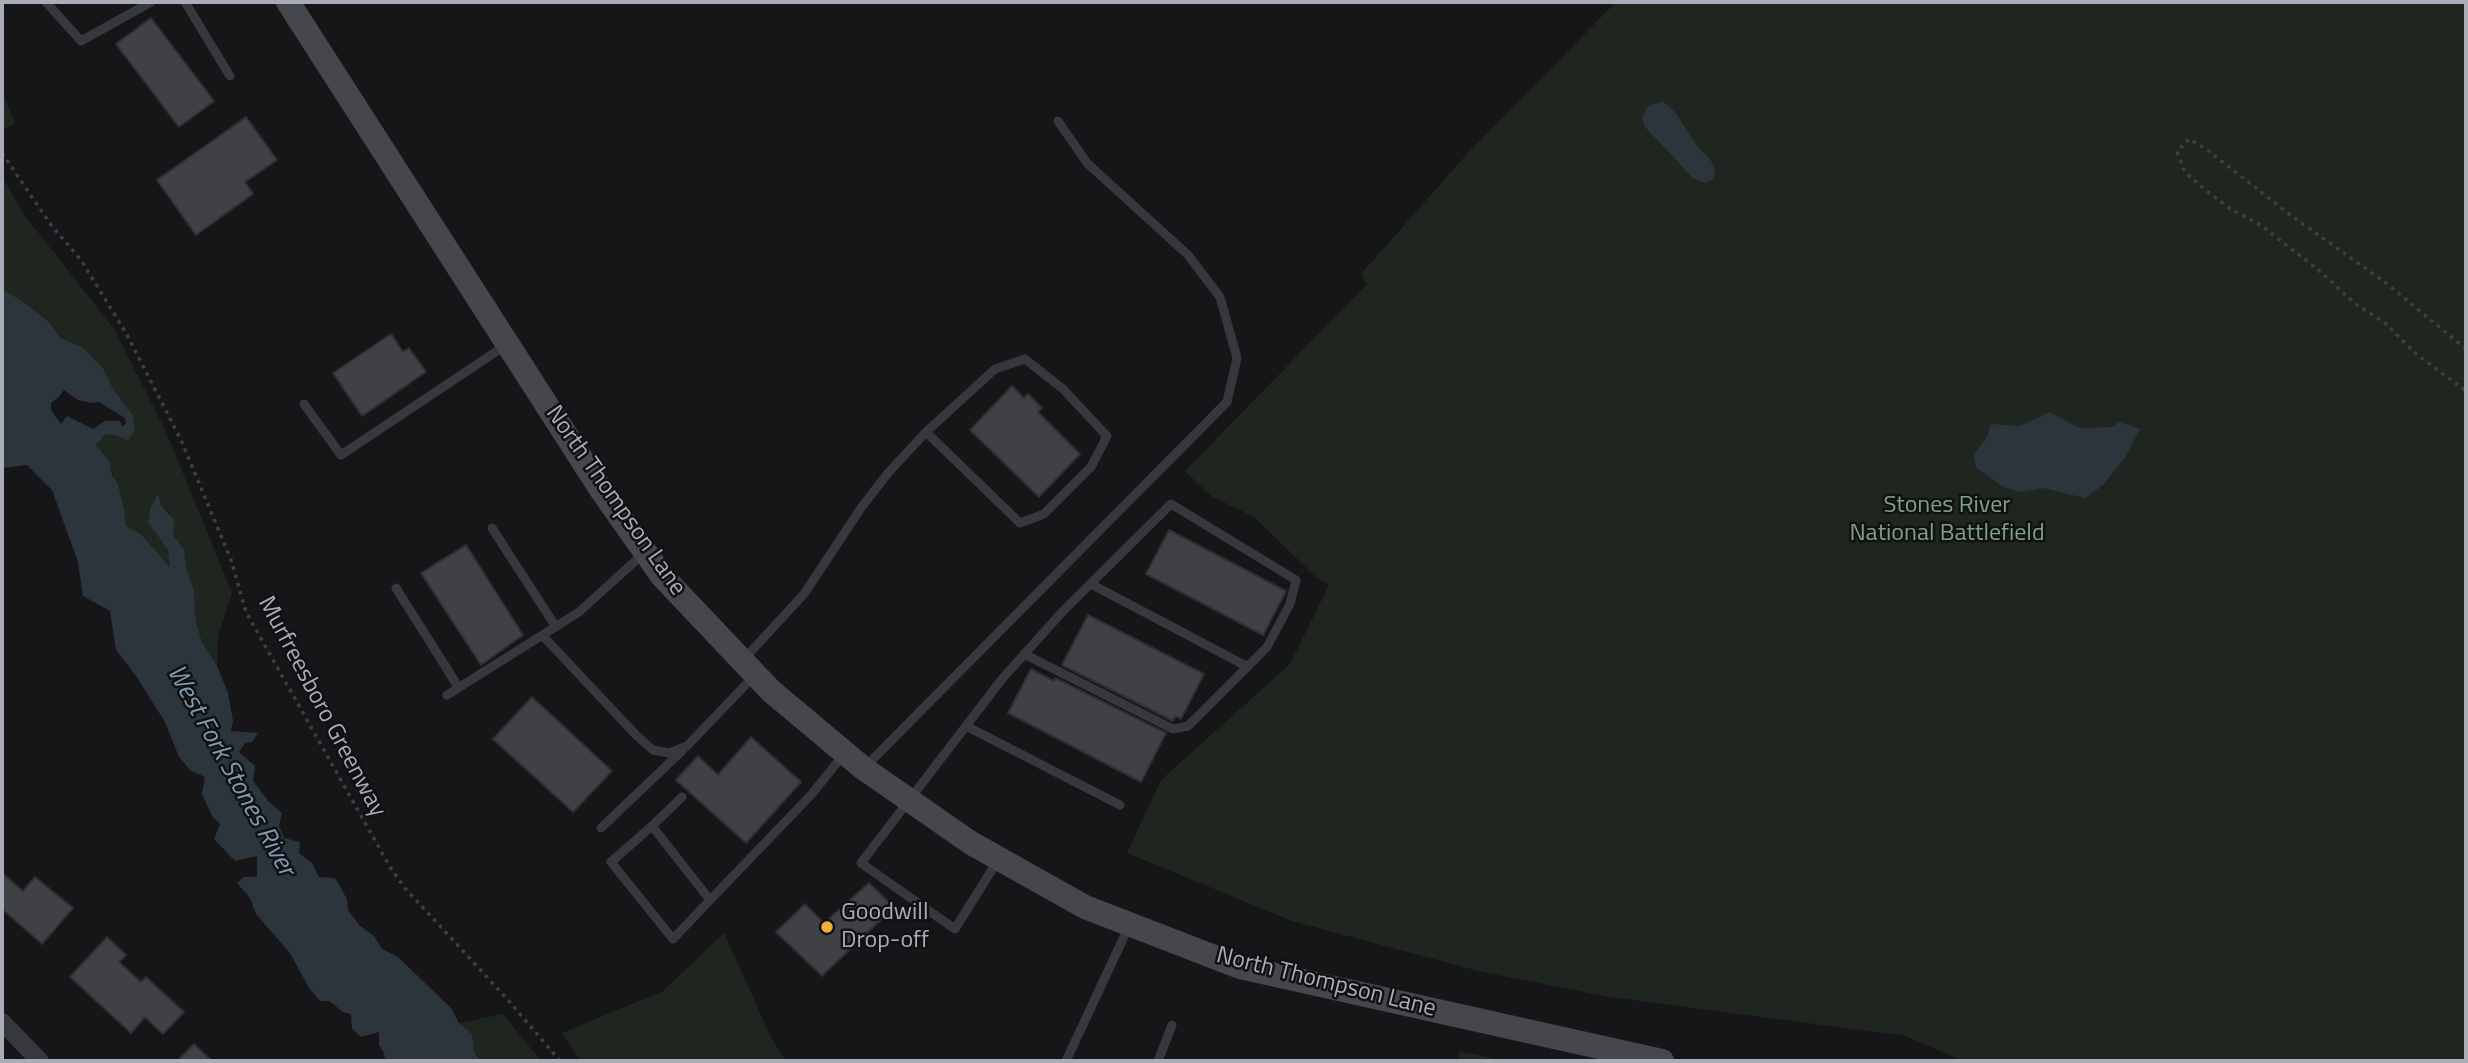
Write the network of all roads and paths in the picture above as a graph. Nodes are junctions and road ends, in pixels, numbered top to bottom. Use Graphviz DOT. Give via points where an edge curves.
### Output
graph roads {
  1 [pos="46,2"];
  2 [pos="151,2"];
  3 [pos="185,2"];
  4 [pos="288,2"];
  5 [pos="230,76"];
  6 [pos="1058,121"];
  7 [pos="2,153"];
  8 [pos="508,344"];
  9 [pos="2466,349"];
  10 [pos="2466,391"];
  11 [pos="304,404"];
  12 [pos="926,432"];
  13 [pos="492,528"];
  14 [pos="646,552"];
  15 [pos="1091,584"];
  16 [pos="396,587"];
  17 [pos="556,627"];
  18 [pos="543,636"];
  19 [pos="1024,654"];
  20 [pos="1248,667"];
  21 [pos="749,668"];
  22 [pos="459,688"];
  23 [pos="447,695"];
  24 [pos="966,726"];
  25 [pos="687,746"];
  26 [pos="854,760"];
  27 [pos="682,797"];
  28 [pos="910,800"];
  29 [pos="1120,805"];
  30 [pos="652,826"];
  31 [pos="601,828"];
  32 [pos="999,859"];
  33 [pos="710,900"];
  34 [pos="1130,925"];
  35 [pos="2,1022"];
  36 [pos="1172,1025"];
  37 [pos="40,1061"];
  38 [pos="560,1061"];
  39 [pos="1066,1061"];
  40 [pos="1158,1061"];
  41 [pos="1662,1061"];
  1 -- 2 [label="lane" via="81,41"];
  3 -- 5 [label="lane"];
  4 -- 8 [label="main road, North Thompson Lane"];
  6 -- 26 [label="lane" via="1087,163 1188,255 1220,297 1237,358 1227,402"];
  7 -- 38 [label="path, Murfreesboro Greenway" via="81,260 126,333 181,440 232,560 246,612 390,867"];
  8 -- 11 [label="lane" via="341,455"];
  8 -- 14 [label="main road, North Thompson Lane"];
  9 -- 10 [label="path" via="2386,283 2206,149 2189,139 2178,152 2185,172 2203,188 2262,226"];
  12 -- 12 [label="lane" via="995,369 1025,359 1063,389 1107,436 1091,467 1044,514 1020,523"];
  12 -- 21 [label="lane" via="867,499"];
  13 -- 17 [label="lane"];
  14 -- 17 [label="lane"];
  14 -- 21 [label="main road, North Thompson Lane" via="662,576"];
  15 -- 19 [label="lane"];
  15 -- 20 [label="lane"];
  15 -- 20 [label="lane" via="1171,504 1296,580 1290,604 1267,647"];
  16 -- 22 [label="lane"];
  17 -- 18 [label="lane"];
  18 -- 22 [label="lane"];
  18 -- 25 [label="lane" via="653,750 670,753"];
  19 -- 20 [label="lane" via="1173,729 1188,726"];
  19 -- 24 [label="lane"];
  21 -- 25 [label="lane"];
  21 -- 26 [label="main road, North Thompson Lane"];
  22 -- 23 [label="lane"];
  24 -- 28 [label="lane"];
  24 -- 29 [label="lane"];
  25 -- 31 [label="lane"];
  26 -- 28 [label="main road, North Thompson Lane"];
  26 -- 33 [label="lane" via="811,795"];
  27 -- 30 [label="lane"];
  28 -- 32 [label="main road, North Thompson Lane"];
  28 -- 32 [label="lane" via="861,863 955,929"];
  30 -- 33 [label="lane"];
  30 -- 33 [label="lane" via="611,862 673,939"];
  32 -- 34 [label="main road, North Thompson Lane" via="1085,907"];
  34 -- 39 [label="lane"];
  34 -- 41 [label="main road, North Thompson Lane" via="1240,967"];
  35 -- 37 [label="street"];
  36 -- 40 [label="lane"];
}
